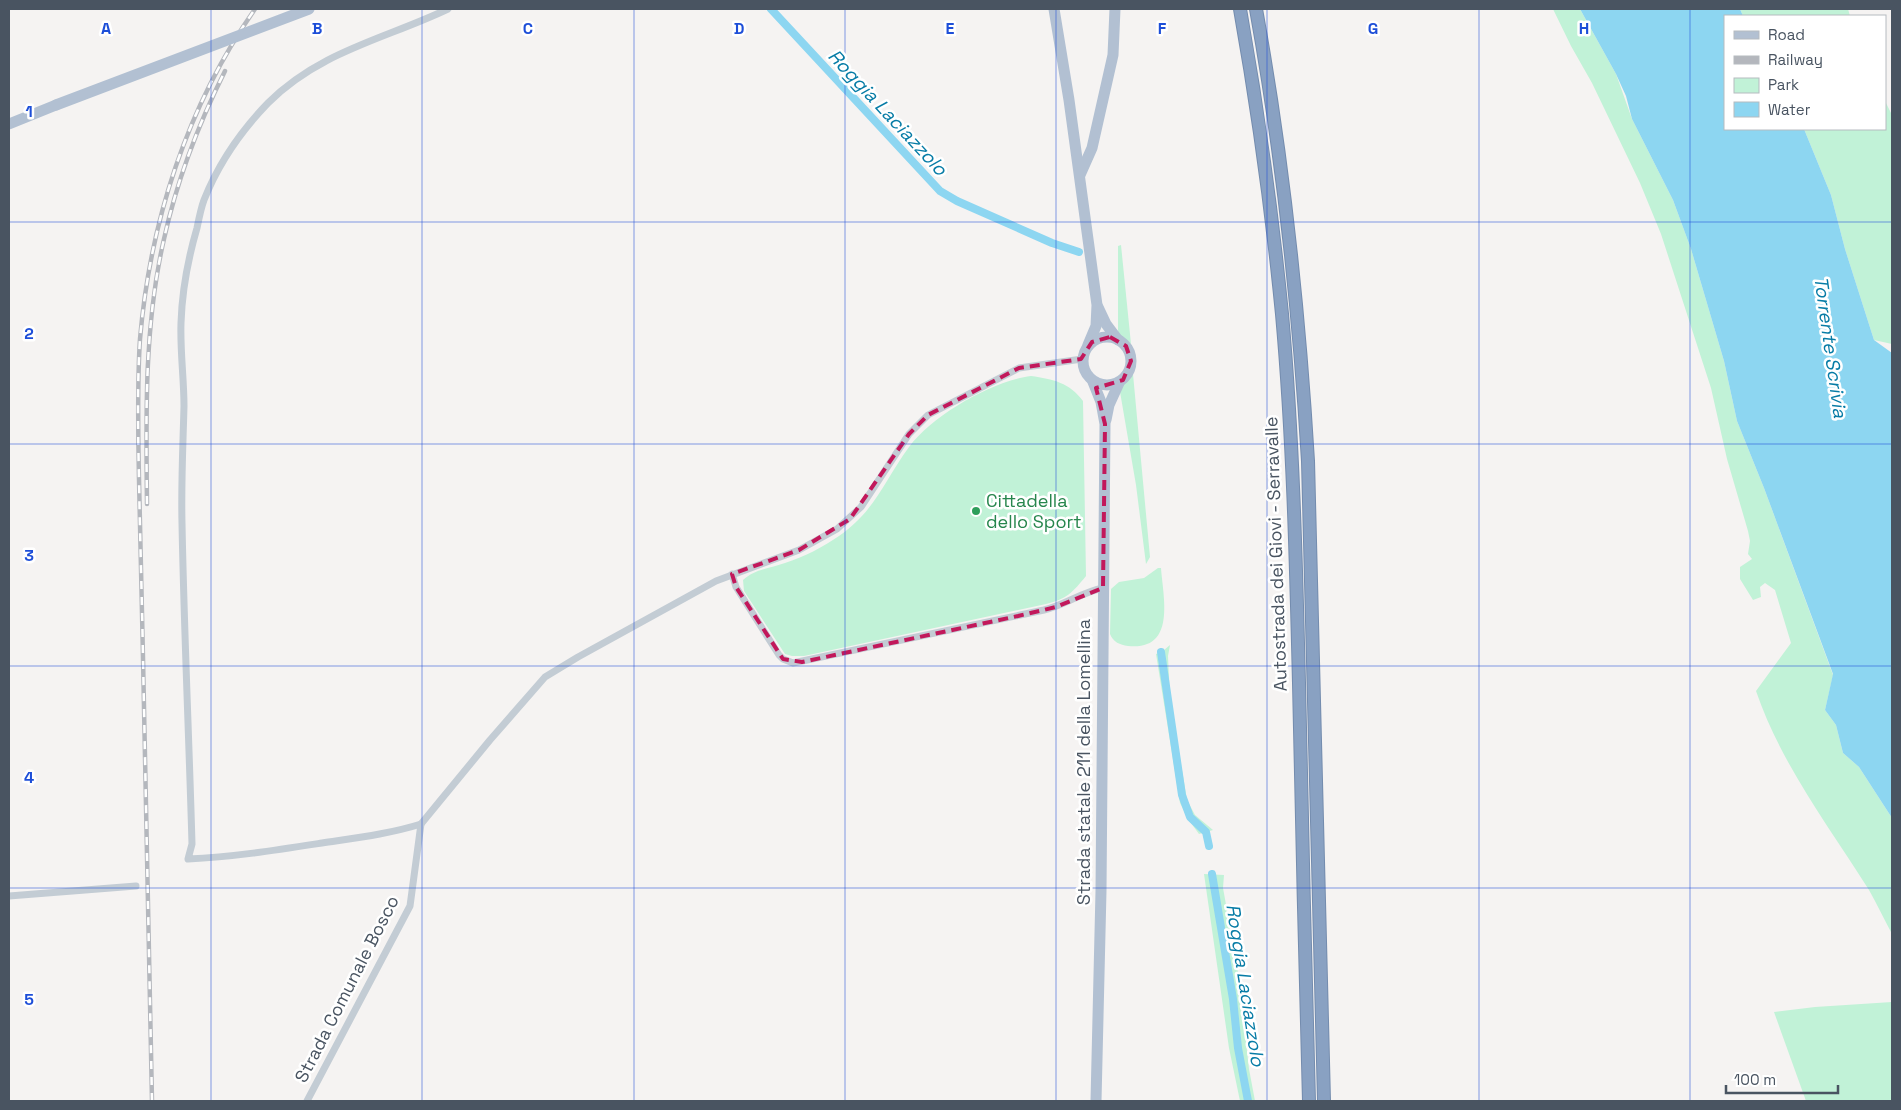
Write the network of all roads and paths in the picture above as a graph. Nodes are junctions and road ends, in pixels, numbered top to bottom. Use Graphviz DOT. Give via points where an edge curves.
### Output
graph roads {
  1 [pos="309,9"];
  2 [pos="448,9"];
  3 [pos="1050,9"];
  4 [pos="1054,9"];
  5 [pos="1114,9"];
  6 [pos="1240,9"];
  7 [pos="1256,9"];
  8 [pos="1058,34"];
  9 [pos="9,124"];
  10 [pos="1079,177"];
  11 [pos="1097,305"];
  12 [pos="1119,340"];
  13 [pos="1088,345"];
  14 [pos="1082,359"];
  15 [pos="1093,382"];
  16 [pos="1118,383"];
  17 [pos="1105,424"];
  18 [pos="732,574"];
  19 [pos="1103,588"];
  20 [pos="421,824"];
  21 [pos="136,886"];
  22 [pos="9,896"];
  23 [pos="307,1101"];
  24 [pos="1096,1101"];
  25 [pos="1309,1101"];
  26 [pos="1324,1101"];
  1 -- 9 [label="main road, bridge"];
  2 -- 20 [label="street" via="333,55 270,101 248,126 226,154 204,200 184,285 180,325 184,387 182,520 192,844 188,859 230,857"];
  3 -- 8 [label="main road"];
  4 -- 8 [label="main road, Strada statale 211 della Lomellina"];
  5 -- 10 [label="main road" via="1113,55 1092,148"];
  6 -- 25 [label="highway, Autostrada dei Giovi - Serravalle" via="1267,186 1288,391"];
  7 -- 26 [label="highway, Autostrada dei Giovi - Serravalle" via="1284,198 1304,395"];
  8 -- 10 [label="main road, Strada statale 211 della Lomellina"];
  10 -- 11 [label="main road, Strada statale 211 della Lomellina"];
  11 -- 12 [label="main road, Strada statale 211 della Lomellina"];
  11 -- 13 [label="main road, Strada statale 211 della Lomellina" via="1096,326"];
  12 -- 13 [label="main road" via="1100,338"];
  12 -- 16 [label="main road, Strada statale 211 della Lomellina" via="1129,351 1131,361 1129,371"];
  13 -- 14 [label="main road, Strada statale 211 della Lomellina"];
  14 -- 15 [label="main road, Strada statale 211 della Lomellina" via="1083,370"];
  14 -- 18 [label="street" via="1019,368 928,415 909,434 850,519 817,542"];
  15 -- 16 [label="main road" via="1103,386"];
  15 -- 17 [label="main road, Strada statale 211 della Lomellina"];
  16 -- 17 [label="main road, Strada statale 211 della Lomellina"];
  17 -- 19 [label="main road, Strada statale 211 della Lomellina"];
  18 -- 19 [label="street" via="736,588 779,655 794,663 1050,608"];
  18 -- 20 [label="street" via="545,677"];
  19 -- 24 [label="main road, Strada statale 211 della Lomellina"];
  20 -- 23 [label="street, Strada Comunale Bosco" via="410,906"];
  21 -- 22 [label="street"];
}
